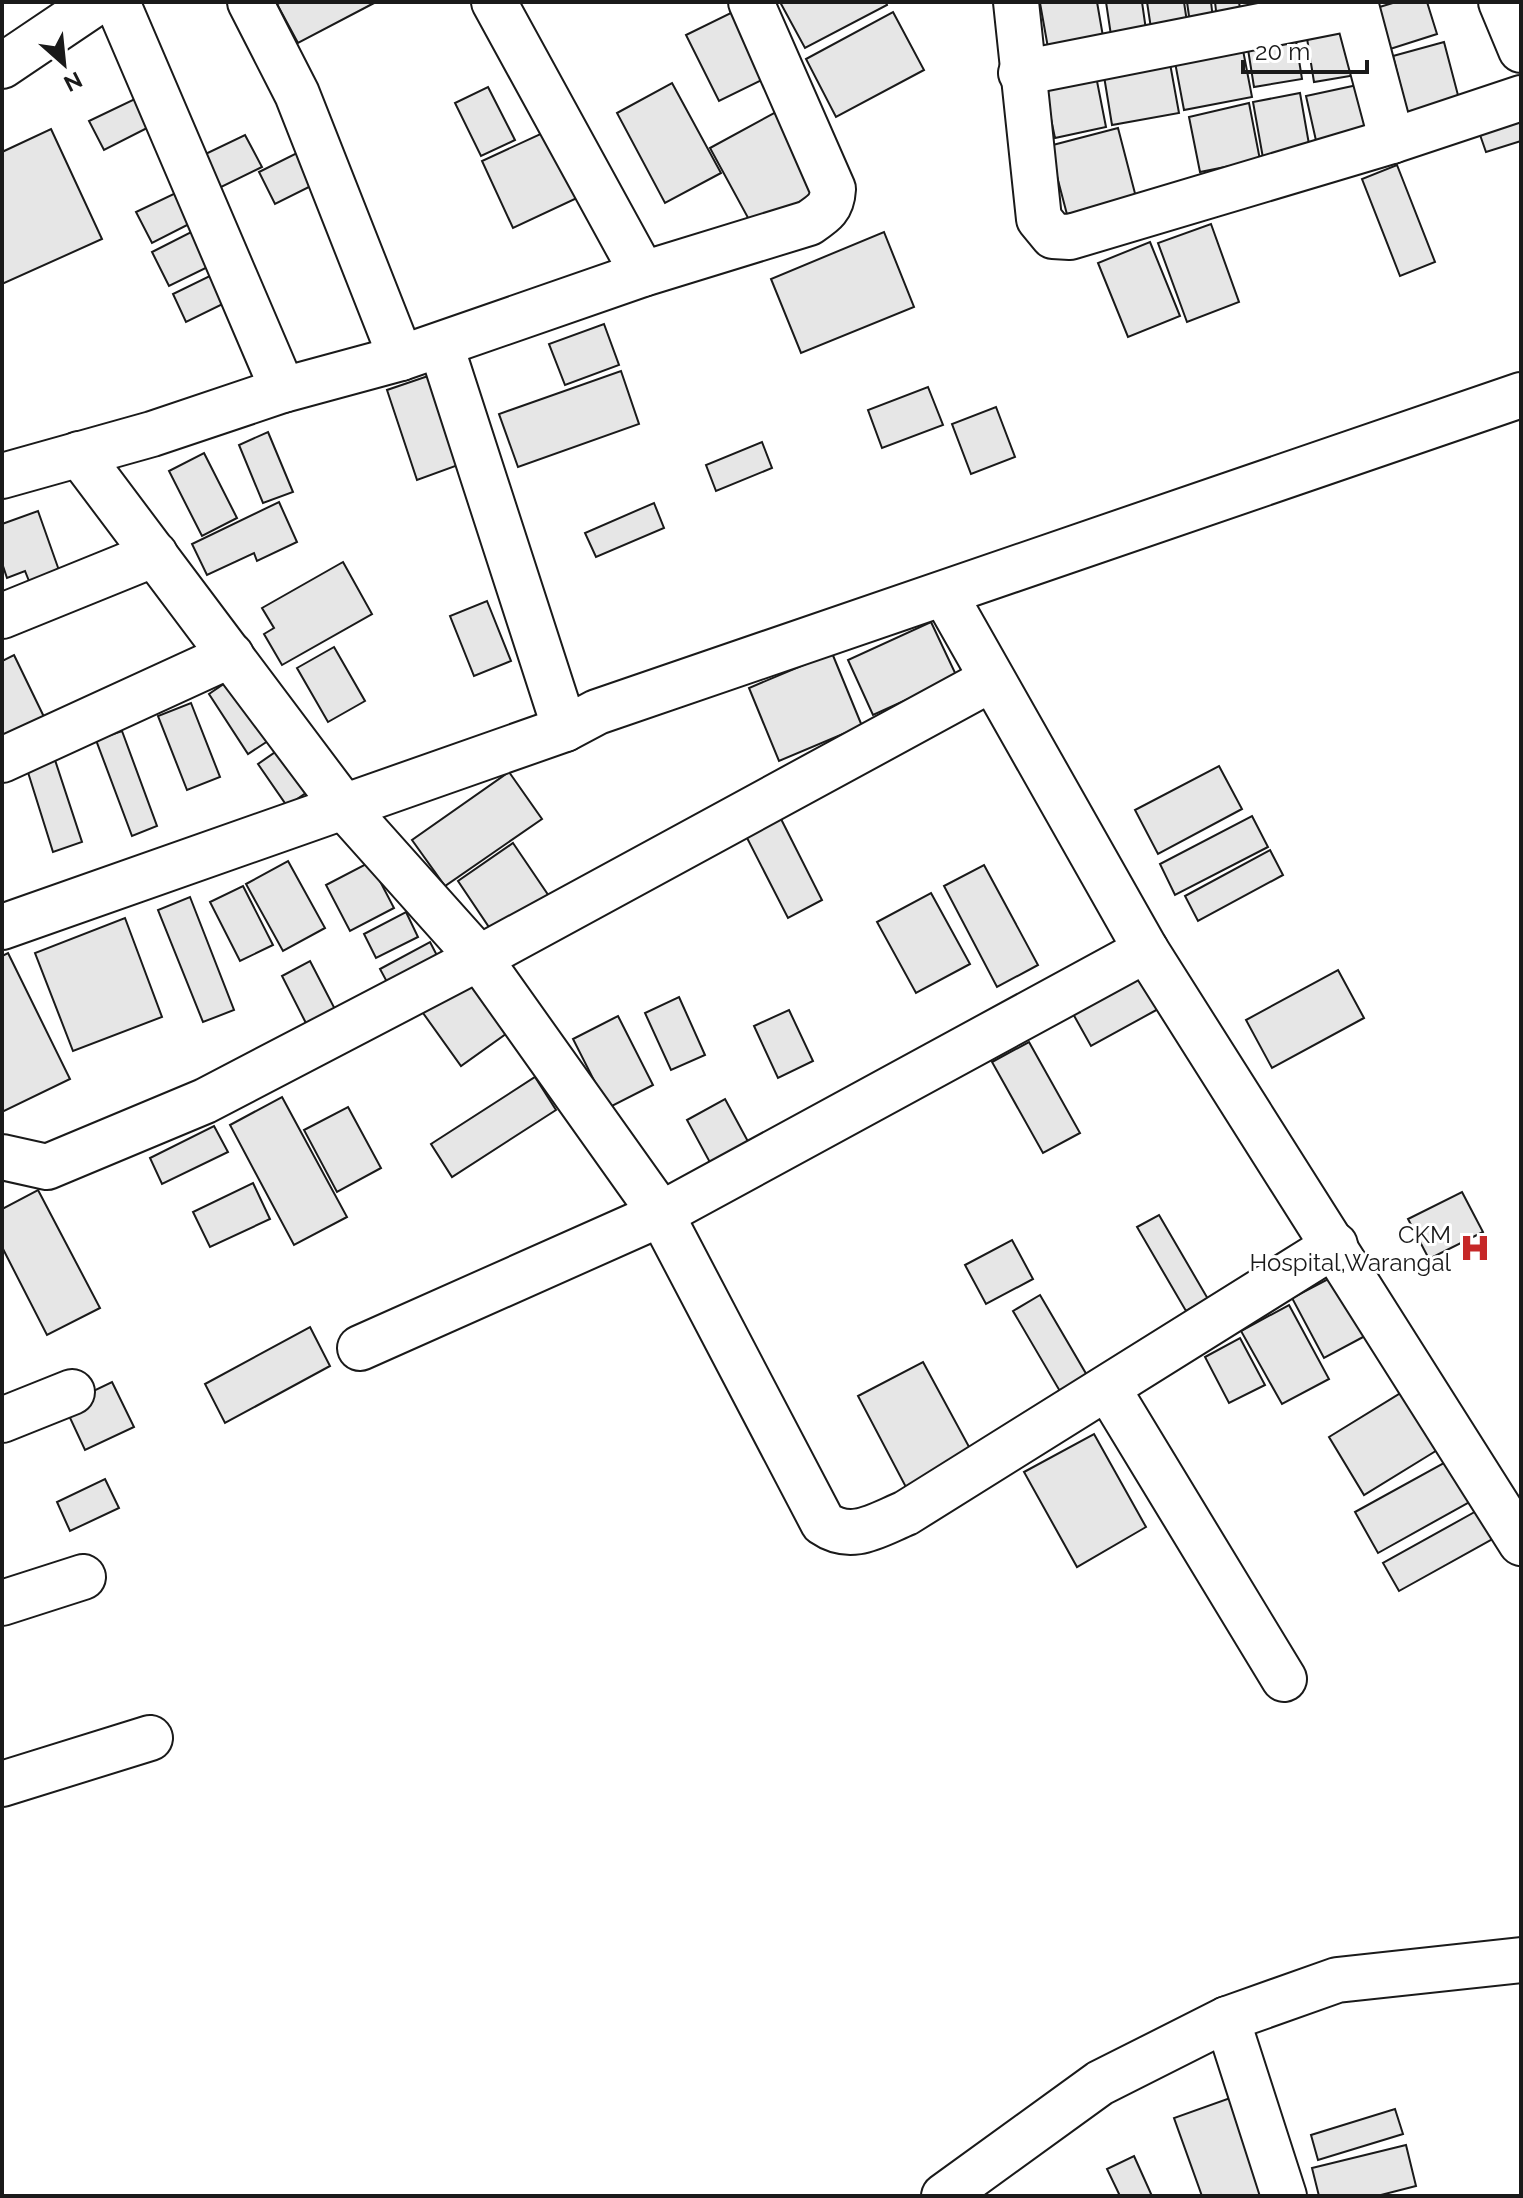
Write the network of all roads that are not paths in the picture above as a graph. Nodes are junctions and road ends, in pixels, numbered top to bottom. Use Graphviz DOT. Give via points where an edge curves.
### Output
graph roads {
  1 [pos="97,2"];
  2 [pos="117,2"];
  3 [pos="250,2"];
  4 [pos="494,2"];
  5 [pos="751,2"];
  6 [pos="1016,2"];
  7 [pos="1501,2"];
  8 [pos="1356,4"];
  9 [pos="1521,50"];
  10 [pos="2,66"];
  11 [pos="1021,73"];
  12 [pos="1521,98"];
  13 [pos="1392,141"];
  14 [pos="643,274"];
  15 [pos="421,352"];
  16 [pos="283,390"];
  17 [pos="1521,395"];
  18 [pos="79,454"];
  19 [pos="2,476"];
  20 [pos="155,554"];
  21 [pos="945,595"];
  22 [pos="2,616"];
  23 [pos="231,655"];
  24 [pos="990,680"];
  25 [pos="565,729"];
  26 [pos="2,760"];
  27 [pos="344,807"];
  28 [pos="2,927"];
  29 [pos="1146,950"];
  30 [pos="479,958"];
  31 [pos="2,1157"];
  32 [pos="661,1214"];
  33 [pos="1335,1245"];
  34 [pos="360,1348"];
  35 [pos="1108,1389"];
  36 [pos="72,1392"];
  37 [pos="2,1420"];
  38 [pos="1521,1543"];
  39 [pos="83,1577"];
  40 [pos="2,1603"];
  41 [pos="1284,1679"];
  42 [pos="150,1738"];
  43 [pos="2,1784"];
  44 [pos="1521,1960"];
  45 [pos="1227,2019"];
  46 [pos="944,2196"];
  47 [pos="1284,2196"];
  1 -- 10 [label="street"];
  2 -- 16 [label="street"];
  3 -- 15 [label="street"];
  4 -- 14 [label="street"];
  5 -- 14 [label="street" via="829,173 833,201 809,223"];
  6 -- 11 [label="street"];
  7 -- 9 [label="street"];
  8 -- 11 [label="street"];
  8 -- 13 [label="street"];
  11 -- 13 [label="street" via="1039,219 1053,236 1070,237"];
  12 -- 13 [label="street"];
  14 -- 15 [label="street"];
  15 -- 16 [label="street"];
  15 -- 25 [label="street"];
  16 -- 18 [label="street"];
  17 -- 21 [label="street"];
  18 -- 19 [label="street"];
  18 -- 20 [label="street"];
  20 -- 22 [label="street"];
  20 -- 23 [label="street"];
  21 -- 24 [label="street"];
  21 -- 25 [label="street" via="597,712"];
  23 -- 26 [label="street"];
  23 -- 27 [label="street"];
  24 -- 29 [label="street"];
  24 -- 30 [label="street"];
  25 -- 27 [label="street"];
  27 -- 28 [label="street"];
  27 -- 30 [label="street"];
  29 -- 32 [label="street"];
  29 -- 33 [label="street"];
  30 -- 31 [label="street" via="205,1101 119,1137 47,1167"];
  30 -- 32 [label="street"];
  32 -- 34 [label="street"];
  32 -- 35 [label="street" via="823,1523 837,1533 856,1534 906,1513"];
  33 -- 35 [label="street"];
  33 -- 38 [label="street"];
  35 -- 41 [label="street"];
  36 -- 37 [label="street"];
  39 -- 40 [label="street"];
  42 -- 43 [label="street"];
  44 -- 45 [label="street" via="1337,1980"];
  45 -- 46 [label="street" via="1100,2083"];
  45 -- 47 [label="street"];
}
